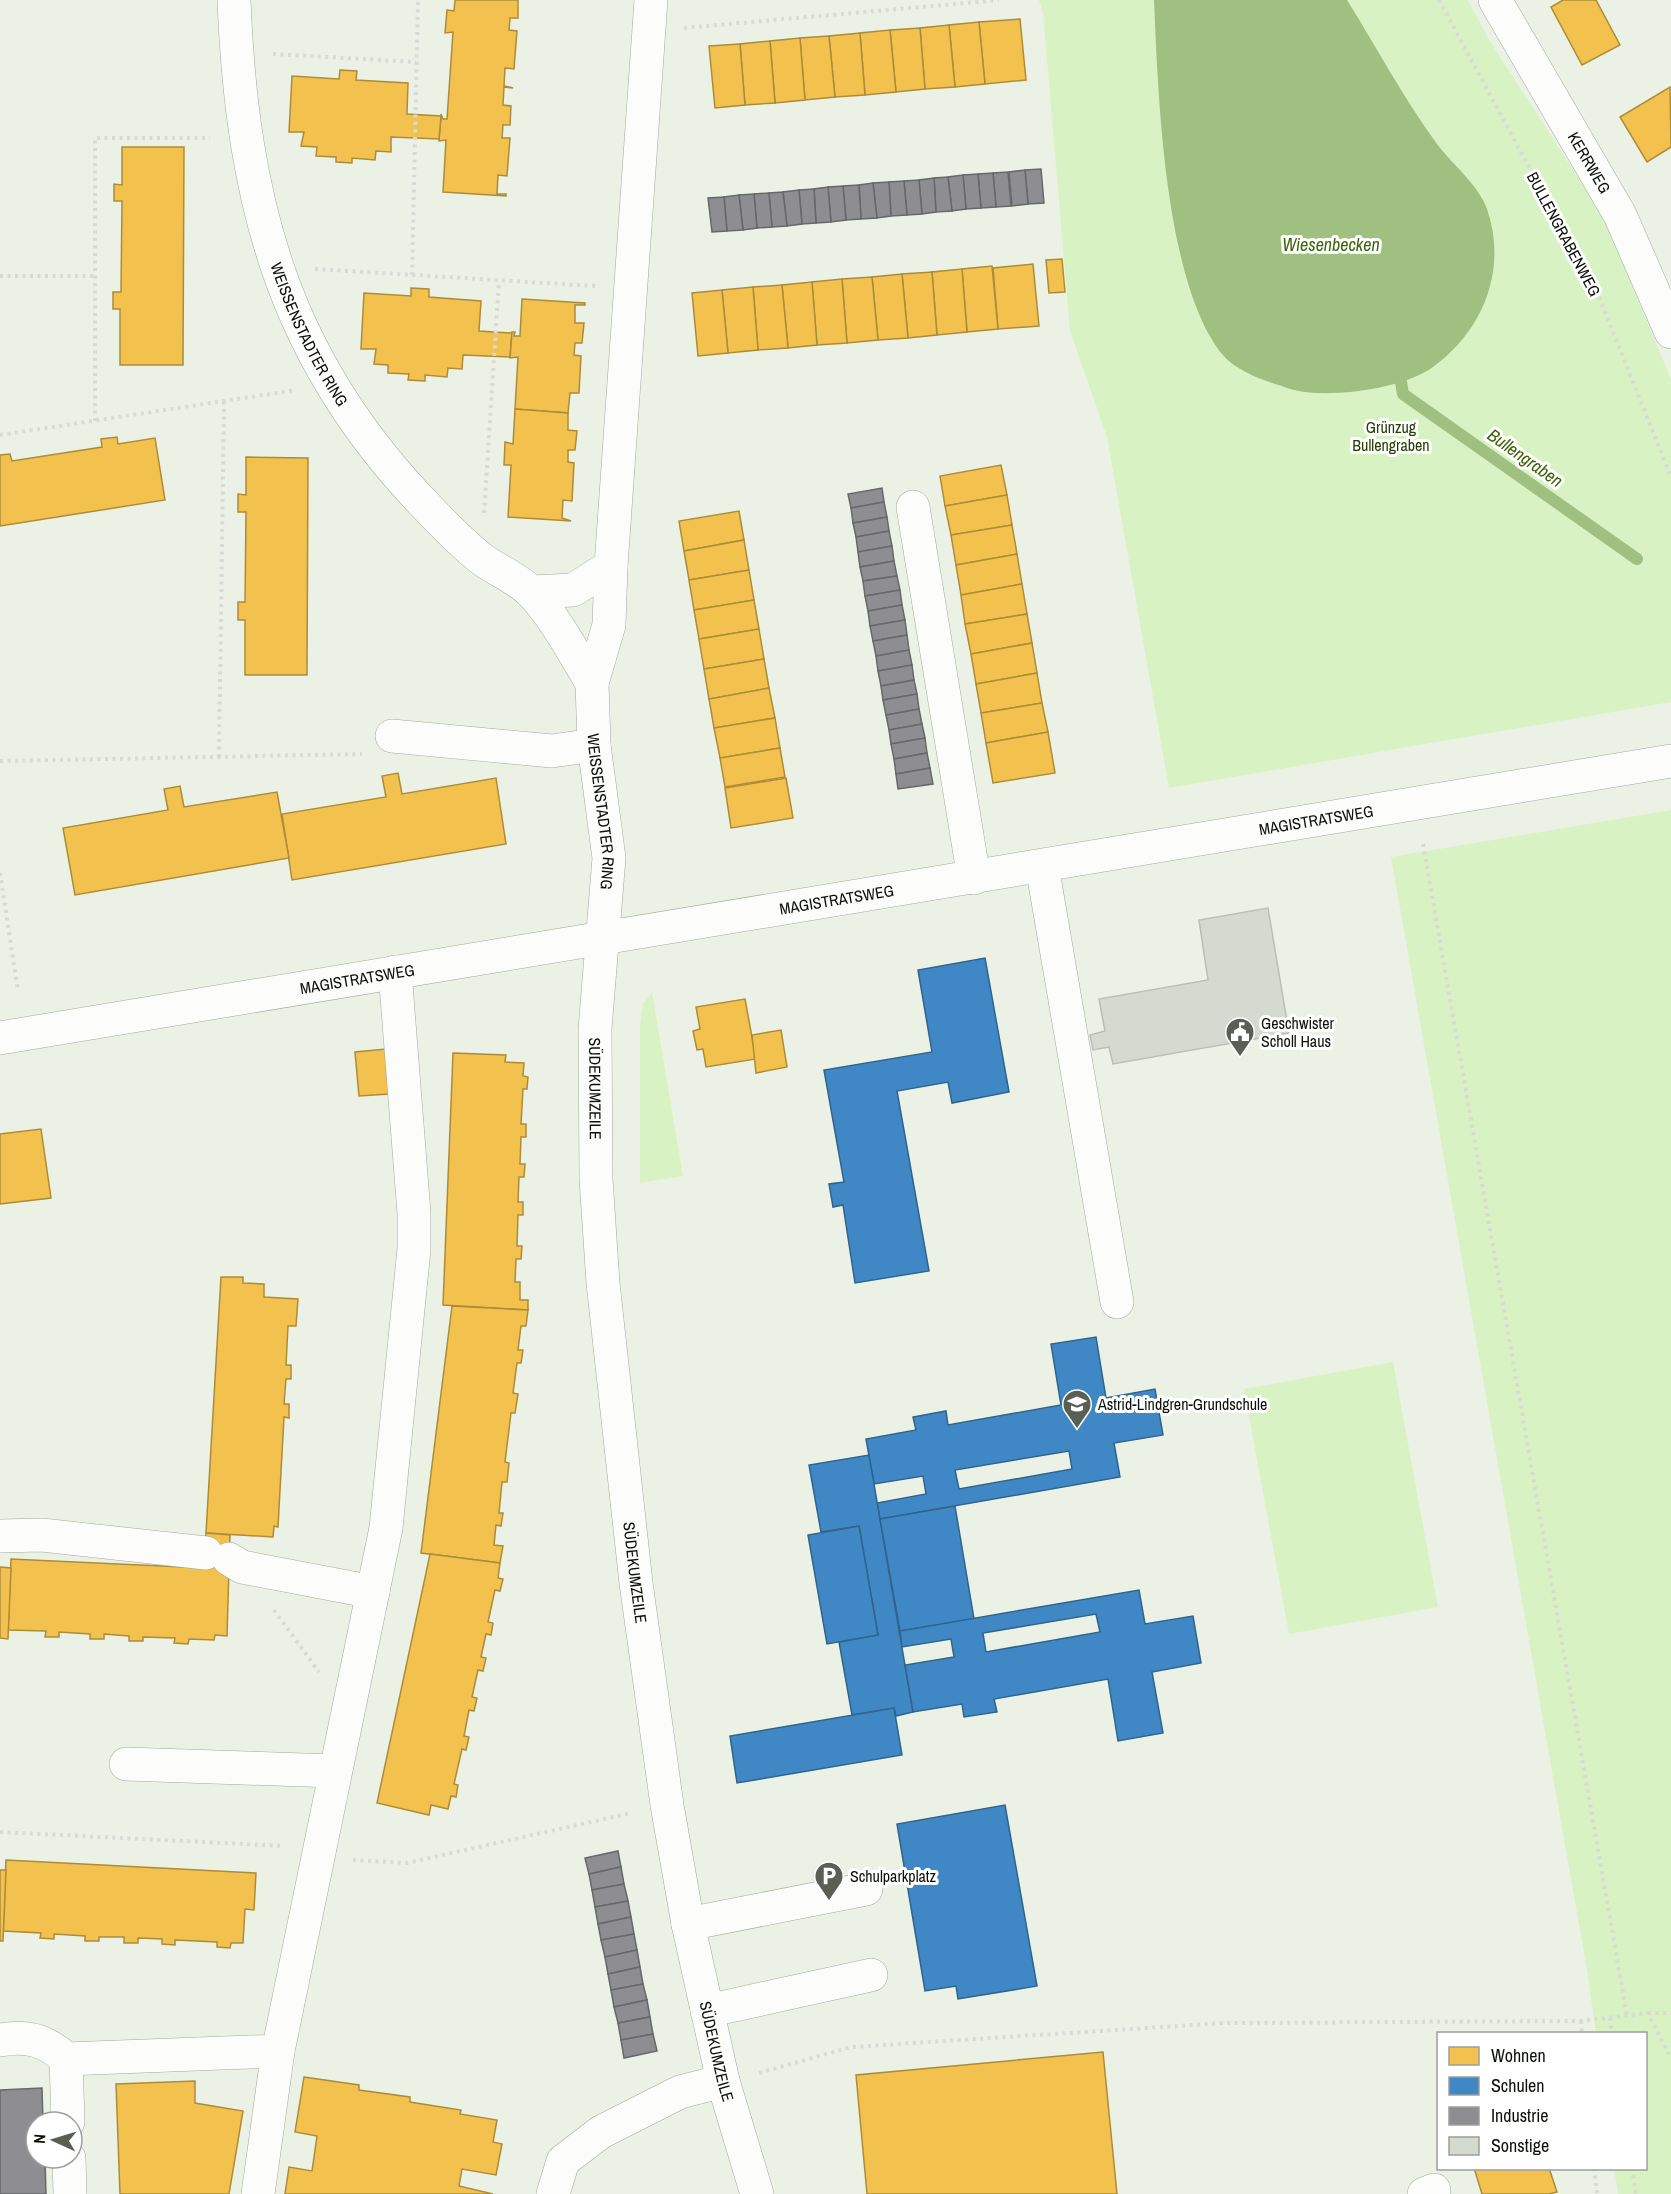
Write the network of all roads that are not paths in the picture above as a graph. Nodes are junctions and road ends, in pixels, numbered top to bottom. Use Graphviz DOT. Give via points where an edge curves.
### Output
graph roads {
  1 [pos="234,0"];
  2 [pos="651,0"];
  3 [pos="1495,0"];
  4 [pos="1671,332"];
  5 [pos="912,507"];
  6 [pos="611,566"];
  7 [pos="532,592"];
  8 [pos="592,683"];
  9 [pos="392,736"];
  10 [pos="594,745"];
  11 [pos="1671,761"];
  12 [pos="1042,866"];
  13 [pos="974,878"];
  14 [pos="604,939"];
  15 [pos="395,972"];
  16 [pos="0,1038"];
  17 [pos="1117,1302"];
  18 [pos="0,1536"];
  19 [pos="373,1592"];
  20 [pos="126,1764"];
  21 [pos="334,1771"];
  22 [pos="866,1889"];
  23 [pos="688,1924"];
  24 [pos="871,1975"];
  25 [pos="707,2011"];
  26 [pos="0,2040"];
  27 [pos="278,2051"];
  28 [pos="66,2059"];
  29 [pos="723,2081"];
  30 [pos="68,2110"];
  31 [pos="69,2170"];
  32 [pos="70,2194"];
  33 [pos="258,2194"];
  34 [pos="553,2194"];
  35 [pos="757,2194"];
  1 -- 7 [label="street, WEISSENSTADTER RING" via="237,62 252,178 268,243 289,302 315,357 348,411 420,500 482,559"];
  2 -- 6 [label="street, WEISSENSTADTER RING"];
  3 -- 4 [label="street, KERRWEG" via="1620,215"];
  5 -- 13 [label="street"];
  6 -- 7 [label="street" via="573,590"];
  6 -- 8 [label="street, WEISSENSTADTER RING" via="609,625"];
  7 -- 8 [label="street, WEISSENSTADTER RING"];
  8 -- 10 [label="street, WEISSENSTADTER RING"];
  9 -- 10 [label="street" via="552,751"];
  10 -- 14 [label="street, WEISSENSTADTER RING" via="609,858"];
  11 -- 12 [label="street, MAGISTRATSWEG"];
  12 -- 13 [label="street, MAGISTRATSWEG"];
  12 -- 17 [label="street"];
  13 -- 14 [label="street, MAGISTRATSWEG"];
  14 -- 15 [label="street, MAGISTRATSWEG"];
  14 -- 23 [label="street, SÜDEKUMZEILE" via="594,1072 603,1283 634,1572"];
  15 -- 16 [label="street, MAGISTRATSWEG"];
  15 -- 19 [label="street" via="414,1249 386,1528"];
  18 -- 19 [label="street" via="42,1535 226,1560"];
  19 -- 21 [label="street"];
  20 -- 21 [label="street"];
  21 -- 27 [label="street"];
  22 -- 23 [label="street"];
  23 -- 25 [label="street, SÜDEKUMZEILE"];
  24 -- 25 [label="street"];
  25 -- 29 [label="street, SÜDEKUMZEILE"];
  26 -- 28 [label="street" via="50,2044"];
  27 -- 28 [label="street"];
  27 -- 33 [label="street"];
  28 -- 30 [label="street"];
  29 -- 34 [label="street" via="681,2092 601,2132 563,2161"];
  29 -- 35 [label="street, SÜDEKUMZEILE"];
  31 -- 32 [label="street"];
}
